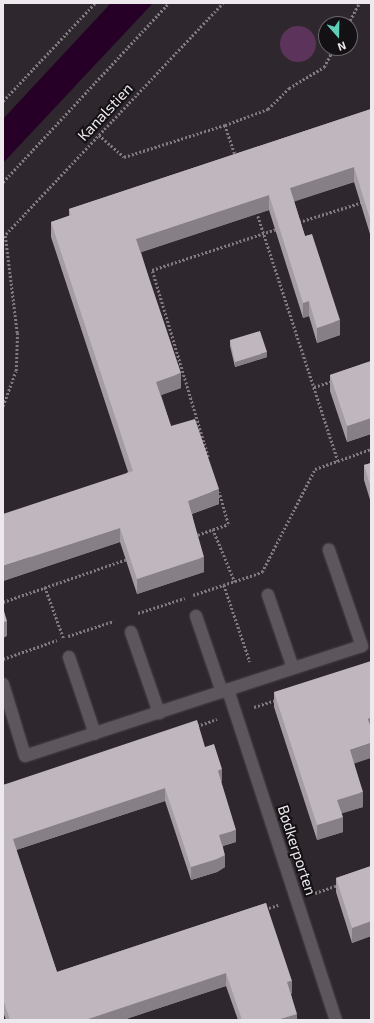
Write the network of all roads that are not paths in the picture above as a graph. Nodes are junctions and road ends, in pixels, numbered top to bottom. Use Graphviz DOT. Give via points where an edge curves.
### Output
graph roads {
  1 [pos="329,550"];
  2 [pos="268,595"];
  3 [pos="196,616"];
  4 [pos="131,632"];
  5 [pos="69,657"];
  6 [pos="293,668"];
  7 [pos="3,684"];
  8 [pos="225,691"];
  9 [pos="159,713"];
  10 [pos="95,734"];
  11 [pos="336,1020"];
  1 -- 6 [label="street" via="362,646"];
  2 -- 6 [label="street"];
  3 -- 8 [label="street, Bødkerporten"];
  4 -- 9 [label="street"];
  5 -- 10 [label="street"];
  6 -- 8 [label="street"];
  7 -- 10 [label="street" via="26,756"];
  8 -- 9 [label="street"];
  8 -- 11 [label="street, Bødkerporten" via="236,713"];
  9 -- 10 [label="street"];
}
